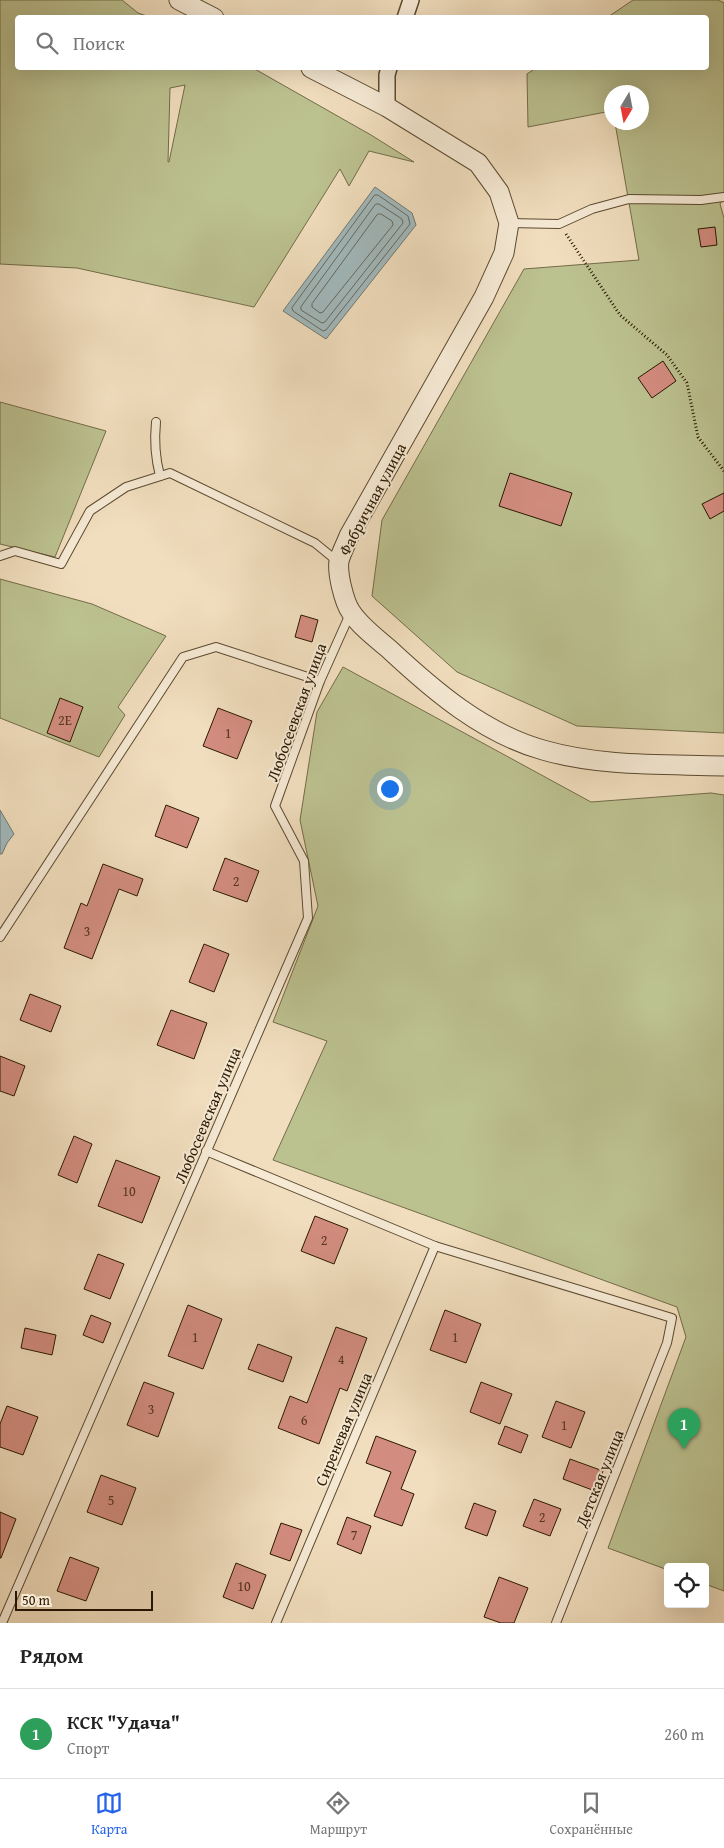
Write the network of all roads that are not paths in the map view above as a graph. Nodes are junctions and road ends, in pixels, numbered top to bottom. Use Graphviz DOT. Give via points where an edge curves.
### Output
graph roads {
  1 [pos="180,0"];
  2 [pos="410,0"];
  3 [pos="208,15"];
  4 [pos="406,15"];
  5 [pos="315,70"];
  6 [pos="388,70"];
  7 [pos="387,107"];
  8 [pos="724,197"];
  9 [pos="508,223"];
  10 [pos="156,422"];
  11 [pos="160,476"];
  12 [pos="0,556"];
  13 [pos="339,562"];
  14 [pos="351,612"];
  15 [pos="320,681"];
  16 [pos="724,766"];
  17 [pos="0,937"];
  18 [pos="206,1151"];
  19 [pos="435,1246"];
  20 [pos="2,1623"];
  21 [pos="276,1623"];
  22 [pos="556,1623"];
  1 -- 3 [label="street"];
  2 -- 4 [label="street"];
  5 -- 7 [label="street, Фабричная улица"];
  6 -- 7 [label="street"];
  7 -- 9 [label="street, Фабричная улица" via="478,163 499,192"];
  8 -- 9 [label="lane" via="701,200 630,199 592,209 559,224"];
  9 -- 13 [label="street, Фабричная улица" via="504,253 484,297 349,536"];
  10 -- 11 [label="lane" via="155,458"];
  11 -- 12 [label="lane" via="126,487 90,511 61,564 15,551"];
  11 -- 13 [label="lane" via="170,473 315,543"];
  13 -- 14 [label="street, Фабричная улица" via="341,585"];
  14 -- 15 [label="lane, Любосеевская улица"];
  14 -- 16 [label="street, Фабричная улица" via="414,672 496,732 542,750 593,761"];
  15 -- 17 [label="lane" via="216,647 183,658"];
  15 -- 18 [label="lane, Любосеевская улица" via="275,806 304,861 308,918"];
  18 -- 19 [label="lane"];
  18 -- 20 [label="lane, Любосеевская улица"];
  19 -- 21 [label="lane, Сиреневая улица"];
  19 -- 22 [label="lane, Детская улица" via="672,1318 667,1343"];
}
